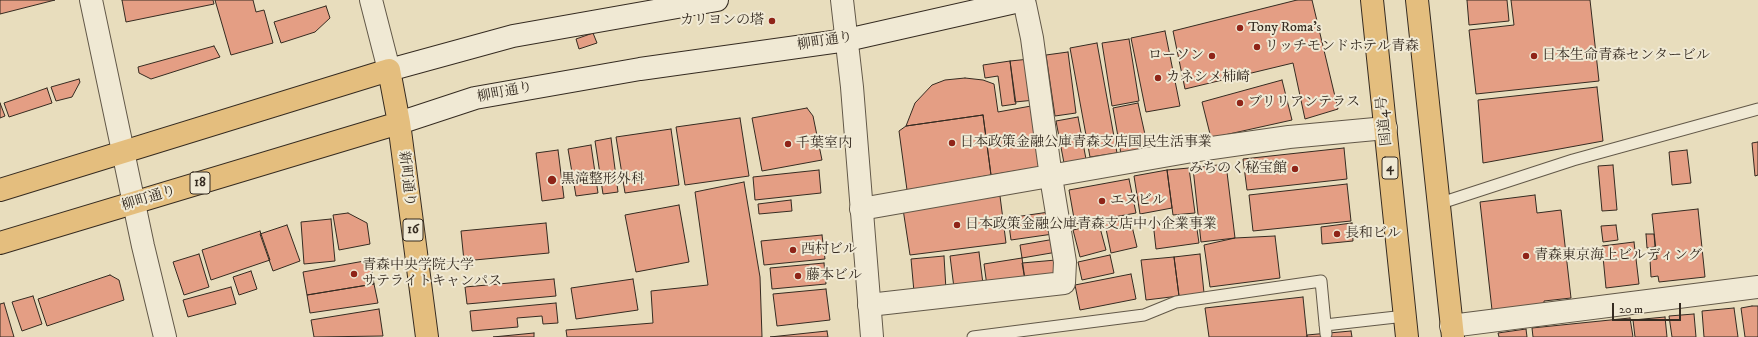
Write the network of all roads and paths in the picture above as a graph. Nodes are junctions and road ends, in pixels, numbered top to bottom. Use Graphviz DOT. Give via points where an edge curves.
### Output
graph roads {
  1 [pos="91,0"];
  2 [pos="371,0"];
  3 [pos="718,0"];
  4 [pos="842,0"];
  5 [pos="1024,0"];
  6 [pos="1372,0"];
  7 [pos="1417,0"];
  8 [pos="847,40"];
  9 [pos="389,70"];
  10 [pos="1758,109"];
  11 [pos="399,123"];
  12 [pos="1386,128"];
  13 [pos="123,152"];
  14 [pos="1051,177"];
  15 [pos="0,190"];
  16 [pos="134,203"];
  17 [pos="1438,204"];
  18 [pos="861,209"];
  19 [pos="0,243"];
  20 [pos="1758,287"];
  21 [pos="869,305"];
  22 [pos="1405,316"];
  23 [pos="1452,332"];
  24 [pos="165,337"];
  25 [pos="427,337"];
  26 [pos="872,337"];
  27 [pos="973,337"];
  28 [pos="1407,337"];
  1 -- 13 [label="street"];
  2 -- 9 [label="street"];
  3 -- 9 [label="street" via="513,36"];
  4 -- 8 [label="street"];
  5 -- 8 [label="street, 柳町通り"];
  5 -- 14 [label="street" via="1032,38"];
  6 -- 12 [label="main road, 国道4号 / 4"];
  7 -- 17 [label="main road"];
  8 -- 11 [label="street, 柳町通り" via="550,84 475,98"];
  8 -- 18 [label="street"];
  9 -- 11 [label="main road, 新町通り / 16"];
  9 -- 13 [label="main road"];
  10 -- 17 [label="lane" via="1574,160"];
  11 -- 16 [label="main road, 柳町通り / 18"];
  11 -- 25 [label="main road, 新町通り / 16"];
  12 -- 14 [label="street" via="1198,150"];
  12 -- 22 [label="main road, 国道4号 / 4"];
  13 -- 15 [label="main road"];
  13 -- 16 [label="street"];
  14 -- 18 [label="street"];
  14 -- 21 [label="street" via="1065,262 1064,283"];
  16 -- 19 [label="main road, 柳町通り / 18"];
  16 -- 24 [label="street"];
  17 -- 23 [label="main road"];
  18 -- 21 [label="street"];
  20 -- 23 [label="street"];
  21 -- 26 [label="street"];
  22 -- 27 [label="lane" via="1325,329 1322,281 1176,302 1144,315"];
  22 -- 28 [label="main road, 国道4号 / 4"];
}
